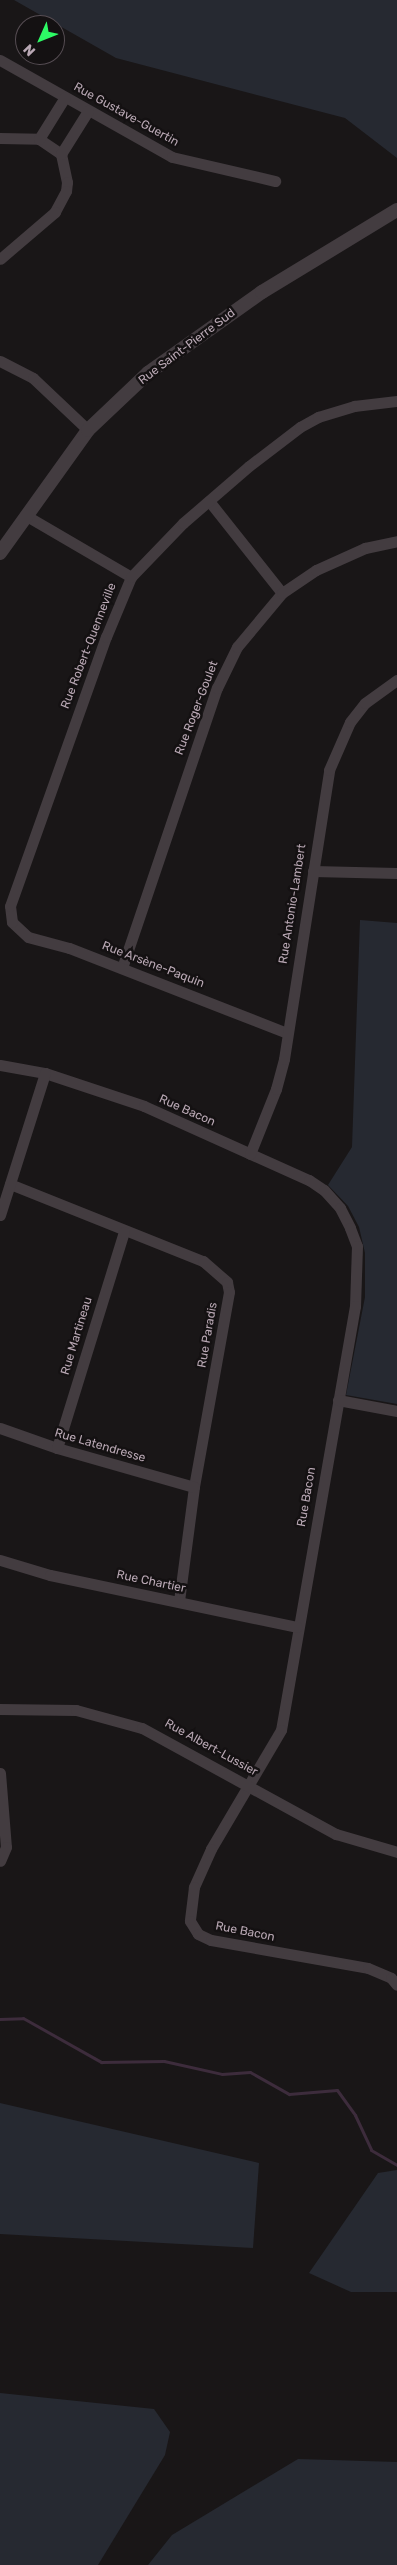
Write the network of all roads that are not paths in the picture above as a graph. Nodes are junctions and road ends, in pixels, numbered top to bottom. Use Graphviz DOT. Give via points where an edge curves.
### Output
graph roads {
  1 [pos="0,60"];
  2 [pos="64,97"];
  3 [pos="88,111"];
  4 [pos="0,138"];
  5 [pos="39,139"];
  6 [pos="61,154"];
  7 [pos="275,182"];
  8 [pos="397,210"];
  9 [pos="0,259"];
  10 [pos="0,361"];
  11 [pos="397,401"];
  12 [pos="88,430"];
  13 [pos="209,501"];
  14 [pos="25,515"];
  15 [pos="397,541"];
  16 [pos="0,553"];
  17 [pos="131,576"];
  18 [pos="282,593"];
  19 [pos="397,680"];
  20 [pos="313,871"];
  21 [pos="397,873"];
  22 [pos="12,922"];
  23 [pos="122,968"];
  24 [pos="287,1033"];
  25 [pos="0,1065"];
  26 [pos="45,1073"];
  27 [pos="250,1154"];
  28 [pos="10,1184"];
  29 [pos="0,1215"];
  30 [pos="124,1232"];
  31 [pos="338,1400"];
  32 [pos="397,1411"];
  33 [pos="0,1428"];
  34 [pos="57,1448"];
  35 [pos="194,1487"];
  36 [pos="0,1560"];
  37 [pos="179,1602"];
  38 [pos="298,1627"];
  39 [pos="0,1710"];
  40 [pos="0,1772"];
  41 [pos="249,1785"];
  42 [pos="397,1852"];
  43 [pos="0,1860"];
  44 [pos="397,1985"];
  1 -- 2 [label="street, Rue Gustave-Guertin"];
  2 -- 3 [label="street, Rue Gustave-Guertin"];
  2 -- 5 [label="street"];
  3 -- 6 [label="street"];
  3 -- 7 [label="street, Rue Gustave-Guertin" via="172,157"];
  4 -- 5 [label="street"];
  5 -- 6 [label="street"];
  6 -- 9 [label="street" via="67,173 66,191 54,212"];
  8 -- 12 [label="street, Rue Saint-Pierre Sud" via="209,327 148,373"];
  10 -- 12 [label="street" via="33,378"];
  11 -- 13 [label="street, Rue Robert-Quenneville" via="354,406 312,421 275,445"];
  12 -- 14 [label="street, Rue Saint-Pierre Sud"];
  13 -- 17 [label="street, Rue Robert-Quenneville"];
  13 -- 18 [label="street"];
  14 -- 16 [label="street, Rue Saint-Pierre Sud"];
  14 -- 17 [label="street"];
  15 -- 18 [label="street, Rue Roger-Goulet" via="365,548 316,570"];
  17 -- 22 [label="street, Rue Robert-Quenneville" via="10,906"];
  18 -- 23 [label="street, Rue Roger-Goulet" via="237,647 216,688"];
  19 -- 20 [label="street, Rue Antonio-Lambert" via="365,702 337,745 329,770"];
  20 -- 21 [label="street"];
  20 -- 24 [label="street, Rue Antonio-Lambert"];
  22 -- 23 [label="street, Rue Arsène-Paquin" via="28,937"];
  23 -- 24 [label="street, Rue Arsène-Paquin"];
  24 -- 27 [label="street, Rue Antonio-Lambert" via="276,1089"];
  25 -- 26 [label="street, Rue Bacon"];
  26 -- 27 [label="street, Rue Bacon" via="144,1106"];
  26 -- 28 [label="street"];
  27 -- 31 [label="street, Rue Bacon" via="324,1190 340,1208 357,1246 358,1280"];
  28 -- 29 [label="street"];
  28 -- 30 [label="street, Rue Paradis"];
  30 -- 34 [label="street, Rue Martineau"];
  30 -- 35 [label="street, Rue Paradis" via="203,1261 221,1275 228,1287"];
  31 -- 32 [label="street"];
  31 -- 38 [label="street, Rue Bacon"];
  33 -- 34 [label="street, Rue Latendresse"];
  34 -- 35 [label="street, Rue Latendresse"];
  35 -- 37 [label="street, Rue Paradis"];
  36 -- 37 [label="street, Rue Chartier" via="50,1575"];
  37 -- 38 [label="street, Rue Chartier"];
  38 -- 41 [label="street, Rue Bacon" via="281,1730"];
  39 -- 41 [label="street, Rue Albert-Lussier" via="54,1708 111,1717 168,1739"];
  40 -- 43 [label="street" via="6,1847"];
  41 -- 42 [label="street, Rue Albert-Lussier" via="336,1834"];
  41 -- 44 [label="street, Rue Bacon" via="211,1849 194,1887 190,1921 198,1934 211,1940 368,1968 391,1978"];
}
